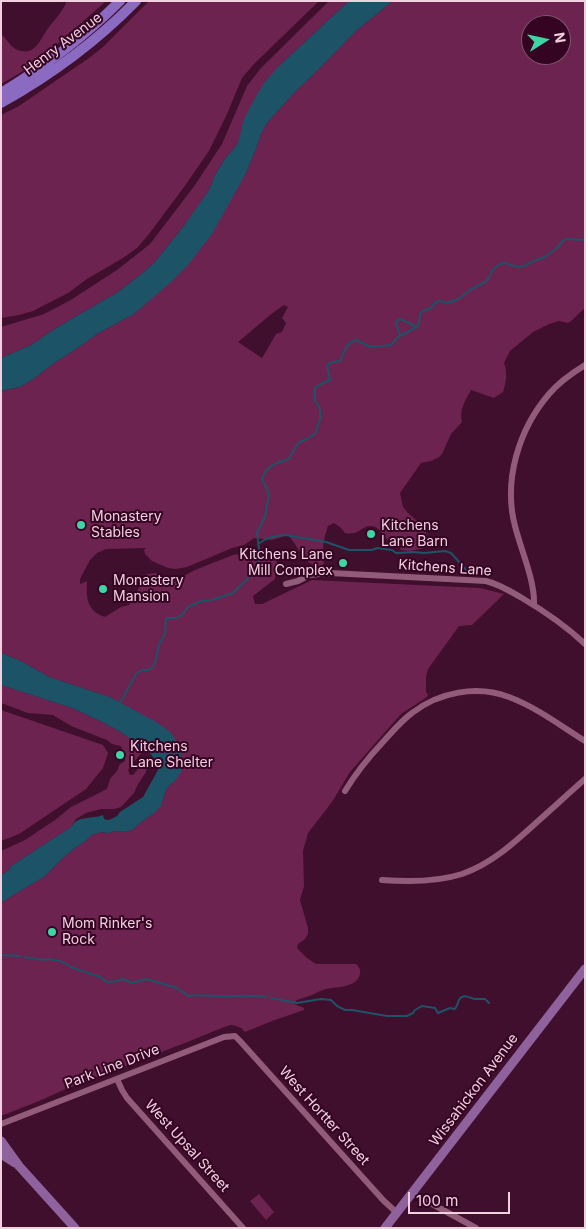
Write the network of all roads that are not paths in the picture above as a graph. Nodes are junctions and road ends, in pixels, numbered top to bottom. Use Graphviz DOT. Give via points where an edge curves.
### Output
graph roads {
  1 [pos="120,1"];
  2 [pos="136,1"];
  3 [pos="1,93"];
  4 [pos="1,103"];
  5 [pos="585,365"];
  6 [pos="286,584"];
  7 [pos="534,604"];
  8 [pos="585,644"];
  9 [pos="585,741"];
  10 [pos="585,779"];
  11 [pos="345,790"];
  12 [pos="382,880"];
  13 [pos="585,969"];
  14 [pos="232,1036"];
  15 [pos="117,1078"];
  16 [pos="1,1124"];
  17 [pos="1,1141"];
  18 [pos="1,1154"];
  19 [pos="19,1166"];
  20 [pos="412,1193"];
  21 [pos="397,1213"];
  22 [pos="75,1228"];
  23 [pos="243,1228"];
  24 [pos="385,1228"];
  25 [pos="476,1228"];
  1 -- 3 [label="main road, Henry Avenue" via="75,41"];
  2 -- 4 [label="main road, Henry Avenue" via="77,54"];
  5 -- 7 [label="street" via="557,386 539,407 524,433 513,470 513,518"];
  6 -- 7 [label="street, Kitchens Lane" via="309,575 330,574 474,580 499,585"];
  7 -- 8 [label="street, Kitchens Lane"];
  9 -- 11 [label="street" via="510,697 488,692 457,693 436,698 406,718 362,765"];
  10 -- 12 [label="street" via="504,851 477,867 447,878"];
  13 -- 20 [label="street, Wissahickon Avenue"];
  14 -- 15 [label="street, Park Line Drive"];
  14 -- 21 [label="street, West Hortter Street" via="237,1037"];
  15 -- 16 [label="street, Park Line Drive"];
  15 -- 23 [label="street, West Upsal Street" via="127,1098"];
  17 -- 19 [label="street"];
  18 -- 19 [label="street"];
  19 -- 22 [label="street"];
  20 -- 21 [label="street, Wissahickon Avenue"];
  20 -- 25 [label="street"];
  21 -- 24 [label="street, Wissahickon Avenue"];
}
